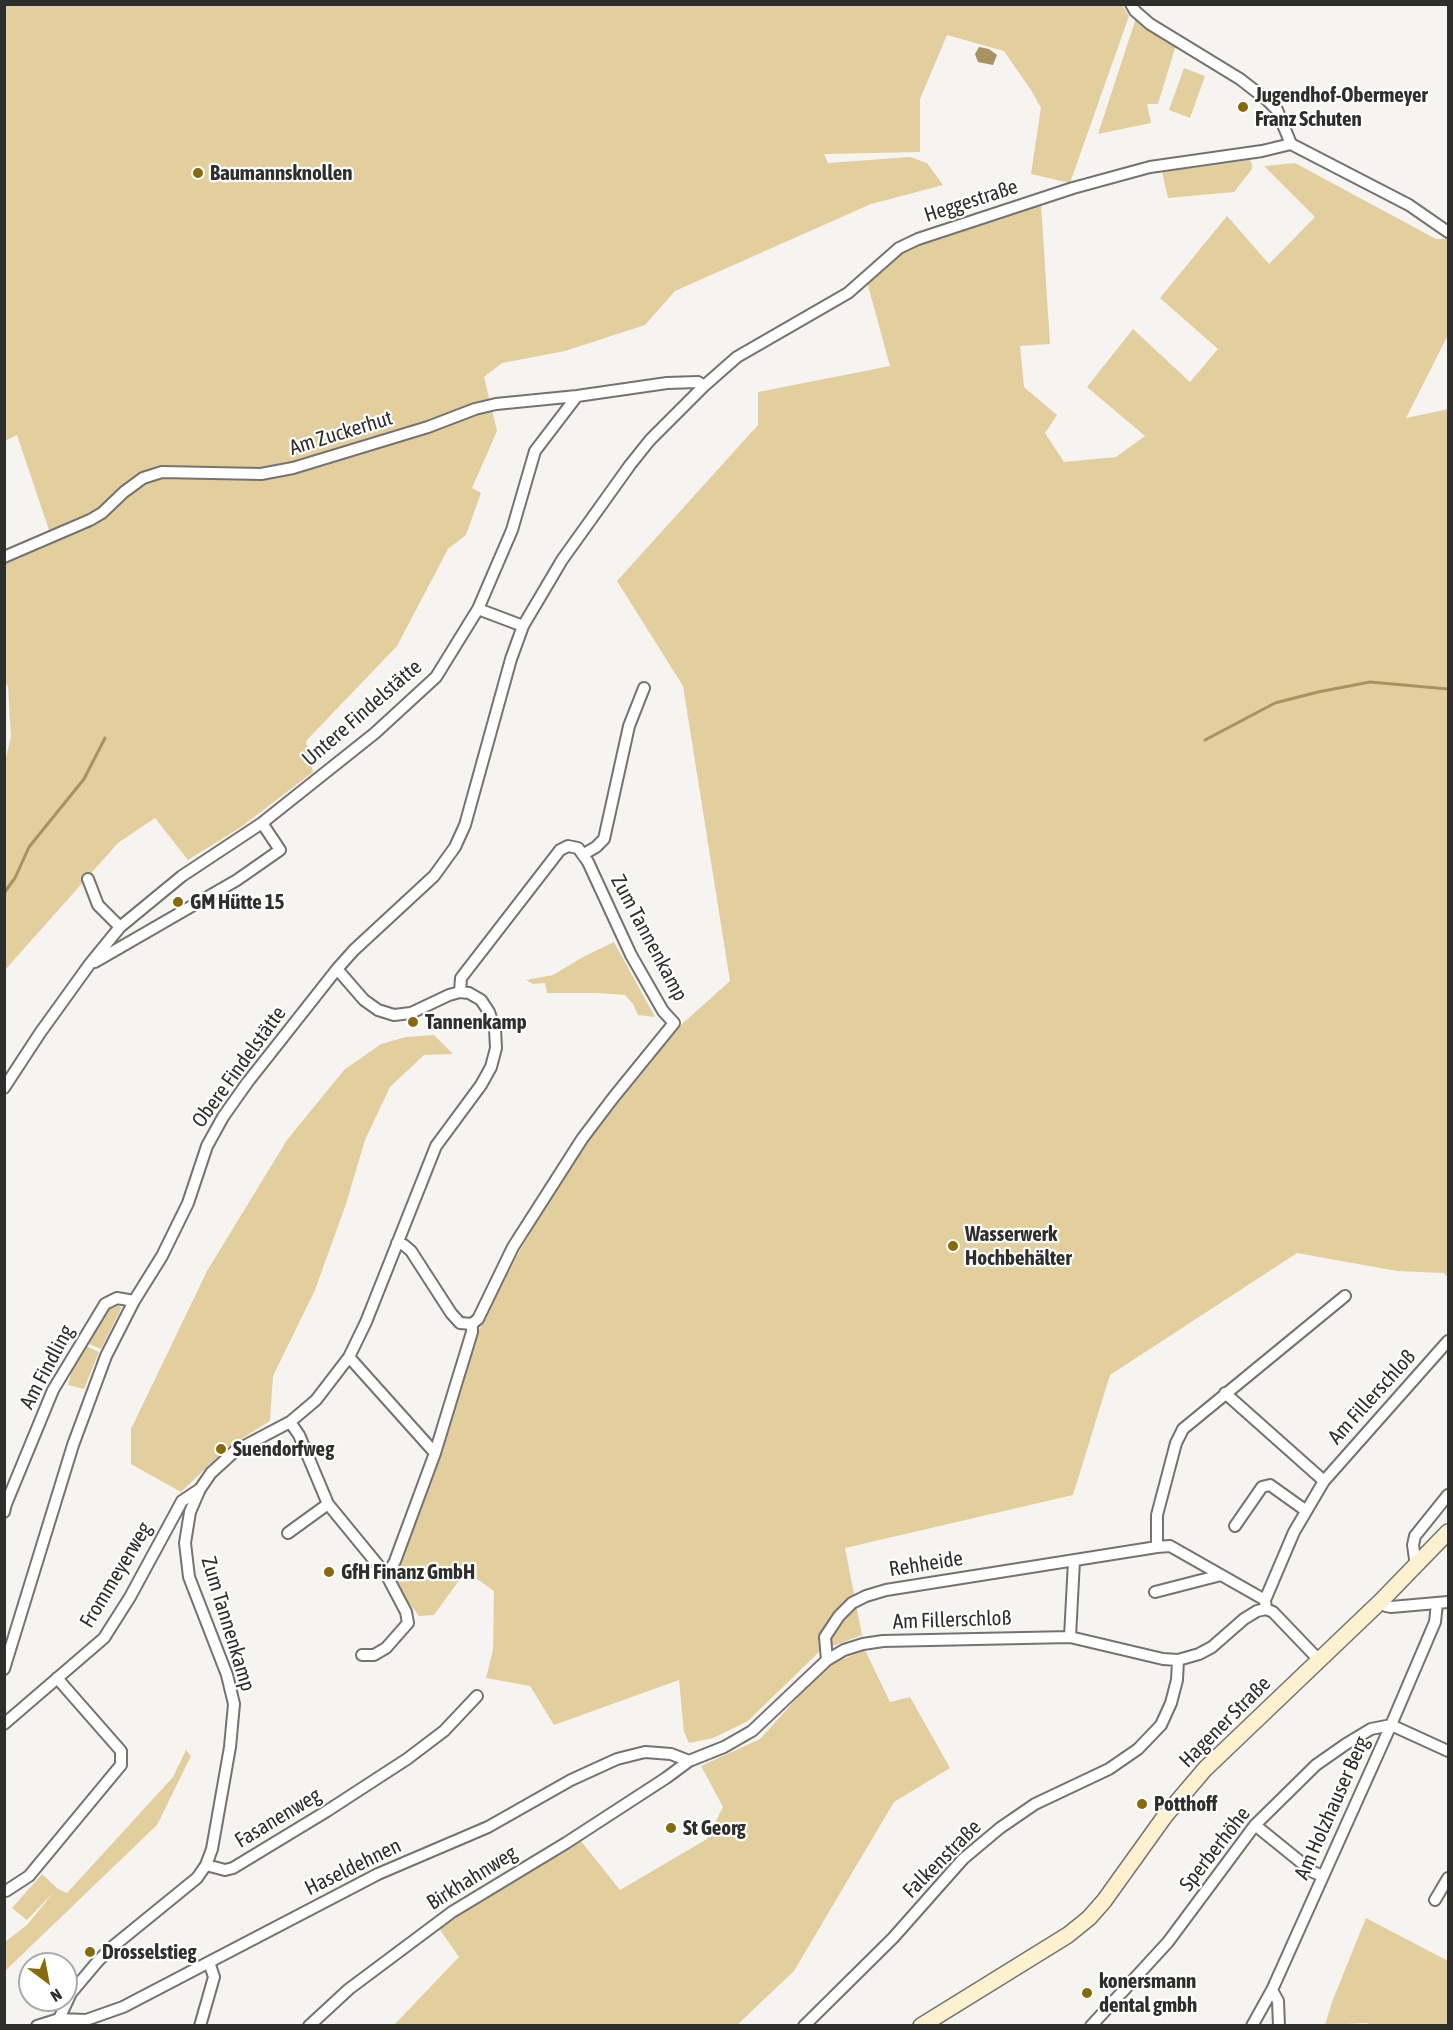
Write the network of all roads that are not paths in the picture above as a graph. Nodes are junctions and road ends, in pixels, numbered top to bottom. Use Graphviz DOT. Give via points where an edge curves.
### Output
graph roads {
  1 [pos="1131,4"];
  2 [pos="1292,144"];
  3 [pos="1448,232"];
  4 [pos="704,386"];
  5 [pos="577,396"];
  6 [pos="585,527"];
  7 [pos="4,556"];
  8 [pos="478,609"];
  9 [pos="523,626"];
  10 [pos="644,688"];
  11 [pos="262,823"];
  12 [pos="584,854"];
  13 [pos="88,879"];
  14 [pos="120,927"];
  15 [pos="90,965"];
  16 [pos="337,969"];
  17 [pos="460,992"];
  18 [pos="4,1088"];
  19 [pos="398,1244"];
  20 [pos="1345,1296"];
  21 [pos="134,1301"];
  22 [pos="471,1324"];
  23 [pos="1448,1341"];
  24 [pos="348,1357"];
  25 [pos="1225,1393"];
  26 [pos="290,1422"];
  27 [pos="435,1453"];
  28 [pos="1323,1481"];
  29 [pos="200,1489"];
  30 [pos="8,1490"];
  31 [pos="1449,1496"];
  32 [pos="328,1504"];
  33 [pos="1305,1510"];
  34 [pos="4,1512"];
  35 [pos="1235,1526"];
  36 [pos="1449,1532"];
  37 [pos="288,1533"];
  38 [pos="1157,1547"];
  39 [pos="1074,1561"];
  40 [pos="1416,1566"];
  41 [pos="1221,1575"];
  42 [pos="387,1576"];
  43 [pos="1155,1592"];
  44 [pos="1381,1601"];
  45 [pos="1443,1602"];
  46 [pos="1265,1604"];
  47 [pos="1070,1637"];
  48 [pos="362,1655"];
  49 [pos="1319,1659"];
  50 [pos="827,1660"];
  51 [pos="1178,1660"];
  52 [pos="4,1669"];
  53 [pos="57,1678"];
  54 [pos="477,1696"];
  55 [pos="4,1724"];
  56 [pos="1391,1725"];
  57 [pos="1449,1751"];
  58 [pos="689,1761"];
  59 [pos="666,1778"];
  60 [pos="1255,1825"];
  61 [pos="206,1865"];
  62 [pos="1323,1876"];
  63 [pos="1449,1878"];
  64 [pos="6,1891"];
  65 [pos="1435,1900"];
  66 [pos="208,1962"];
  67 [pos="1272,1990"];
  68 [pos="59,2019"];
  69 [pos="87,2023"];
  70 [pos="37,2025"];
  71 [pos="200,2025"];
  72 [pos="309,2025"];
  73 [pos="804,2025"];
  74 [pos="921,2025"];
  75 [pos="1091,2025"];
  76 [pos="1252,2025"];
  77 [pos="1279,2025"];
  1 -- 2 [label="street" via="1150,24 1268,100"];
  2 -- 3 [label="street" via="1409,205"];
  2 -- 4 [label="street, Heggestraße" via="1262,152 1150,167 918,239 899,248 833,304 737,357"];
  4 -- 5 [label="street, Am Zuckerhut" via="698,382 667,383"];
  4 -- 6 [label="street, Heggestraße" via="650,440"];
  5 -- 7 [label="street, Am Zuckerhut" via="475,409 428,427 261,474 162,472 143,478 90,520"];
  5 -- 8 [label="street, Untere Findelstätte" via="535,451 512,530"];
  6 -- 9 [label="street, Obere Findelstätte"];
  8 -- 9 [label="street"];
  8 -- 11 [label="street, Untere Findelstätte" via="436,677 375,733"];
  9 -- 16 [label="street, Obere Findelstätte" via="465,825 455,847 434,876"];
  10 -- 12 [label="street" via="629,726 604,839"];
  11 -- 14 [label="street, Untere Findelstätte" via="182,876"];
  11 -- 15 [label="street, Untere Findelstätte" via="280,850 237,880"];
  12 -- 17 [label="street" via="568,846 560,850 462,978"];
  12 -- 22 [label="street, Zum Tannenkamp" via="631,956 674,1023 582,1140 513,1247 478,1319"];
  13 -- 14 [label="street" via="98,905"];
  14 -- 15 [label="street, Untere Findelstätte"];
  15 -- 18 [label="street, Untere Findelstätte"];
  16 -- 17 [label="street" via="364,1000 394,1015 411,1013"];
  16 -- 21 [label="street, Obere Findelstätte" via="223,1117 207,1146 188,1203"];
  17 -- 19 [label="street, Zum Tannenkamp" via="481,1000 489,1012 495,1029 492,1067 436,1146"];
  19 -- 22 [label="street" via="411,1251 460,1323"];
  19 -- 24 [label="street, Zum Tannenkamp"];
  20 -- 25 [label="street"];
  21 -- 30 [label="street, Am Findling" via="117,1298 105,1304 53,1390"];
  21 -- 52 [label="street, Obere Findelstätte" via="106,1356 73,1445"];
  22 -- 27 [label="street, Zum Tannenkamp" via="472,1332"];
  23 -- 28 [label="street, Am Fillerschloß"];
  24 -- 26 [label="street, Zum Tannenkamp" via="316,1400"];
  24 -- 27 [label="street"];
  25 -- 28 [label="street"];
  25 -- 38 [label="street" via="1183,1429 1176,1443 1156,1515"];
  26 -- 29 [label="street, Zum Tannenkamp" via="236,1451 211,1473"];
  26 -- 32 [label="street"];
  27 -- 42 [label="street, Zum Tannenkamp"];
  28 -- 33 [label="street, Am Fillerschloß"];
  29 -- 53 [label="street, Frommeyerweg" via="182,1501 104,1638"];
  29 -- 61 [label="street, Zum Tannenkamp" via="190,1512 185,1543 189,1577 227,1675 234,1704 231,1747"];
  30 -- 34 [label="street, Am Findling"];
  31 -- 40 [label="street" via="1415,1536"];
  32 -- 37 [label="street"];
  32 -- 42 [label="street"];
  33 -- 35 [label="street" via="1270,1485 1262,1487"];
  33 -- 46 [label="street, Am Fillerschloß"];
  36 -- 40 [label="main road, Hagener Straße"];
  38 -- 39 [label="street, Rehheide"];
  38 -- 41 [label="street, Rehheide" via="1170,1546"];
  39 -- 47 [label="street"];
  39 -- 50 [label="street, Rehheide" via="866,1596 852,1603 825,1637"];
  40 -- 44 [label="main road, Hagener Straße"];
  41 -- 43 [label="street"];
  41 -- 46 [label="street, Rehheide"];
  42 -- 48 [label="street" via="408,1623 386,1648 374,1655"];
  44 -- 45 [label="street" via="1391,1607"];
  44 -- 49 [label="main road, Hagener Straße"];
  45 -- 56 [label="street, Am Holzhauser Berg"];
  46 -- 49 [label="street"];
  46 -- 51 [label="street, Am Fillerschloß" via="1212,1647"];
  47 -- 50 [label="street, Am Fillerschloß" via="883,1641 844,1650"];
  47 -- 51 [label="street, Am Fillerschloß"];
  49 -- 74 [label="main road, Hagener Straße" via="1197,1778 1089,1918 1068,1935"];
  50 -- 58 [label="street, Am Fillerschloß" via="752,1731"];
  51 -- 73 [label="street, Falkenstraße" via="1171,1703 1161,1725 1138,1749 1109,1769 1035,1804 1000,1828 963,1859 893,1938"];
  53 -- 55 [label="street, Frommeyerweg"];
  53 -- 64 [label="street" via="120,1751 121,1765 29,1876"];
  54 -- 61 [label="street, Fasanenweg" via="444,1731 327,1811 233,1868"];
  56 -- 57 [label="street"];
  56 -- 60 [label="street, Sperberhöhe" via="1371,1729 1316,1765"];
  56 -- 62 [label="street, Am Holzhauser Berg"];
  58 -- 59 [label="street, Am Fillerschloß"];
  58 -- 66 [label="street, Haseldehnen" via="671,1754 645,1752 618,1759 488,1827 378,1874"];
  59 -- 72 [label="street, Birkhahnweg" via="452,1912 349,1989"];
  60 -- 62 [label="street"];
  60 -- 75 [label="street, Sperberhöhe" via="1168,1942"];
  61 -- 68 [label="street" via="197,1878 98,1961 71,1993"];
  62 -- 67 [label="street, Am Holzhauser Berg"];
  63 -- 65 [label="street"];
  66 -- 69 [label="street, Haseldehnen"];
  66 -- 71 [label="street" via="214,1977"];
  67 -- 76 [label="street, Am Holzhauser Berg"];
  67 -- 77 [label="street" via="1278,2001"];
  68 -- 69 [label="street, Haseldehnen"];
  68 -- 70 [label="street, Haseldehnen"];
}
